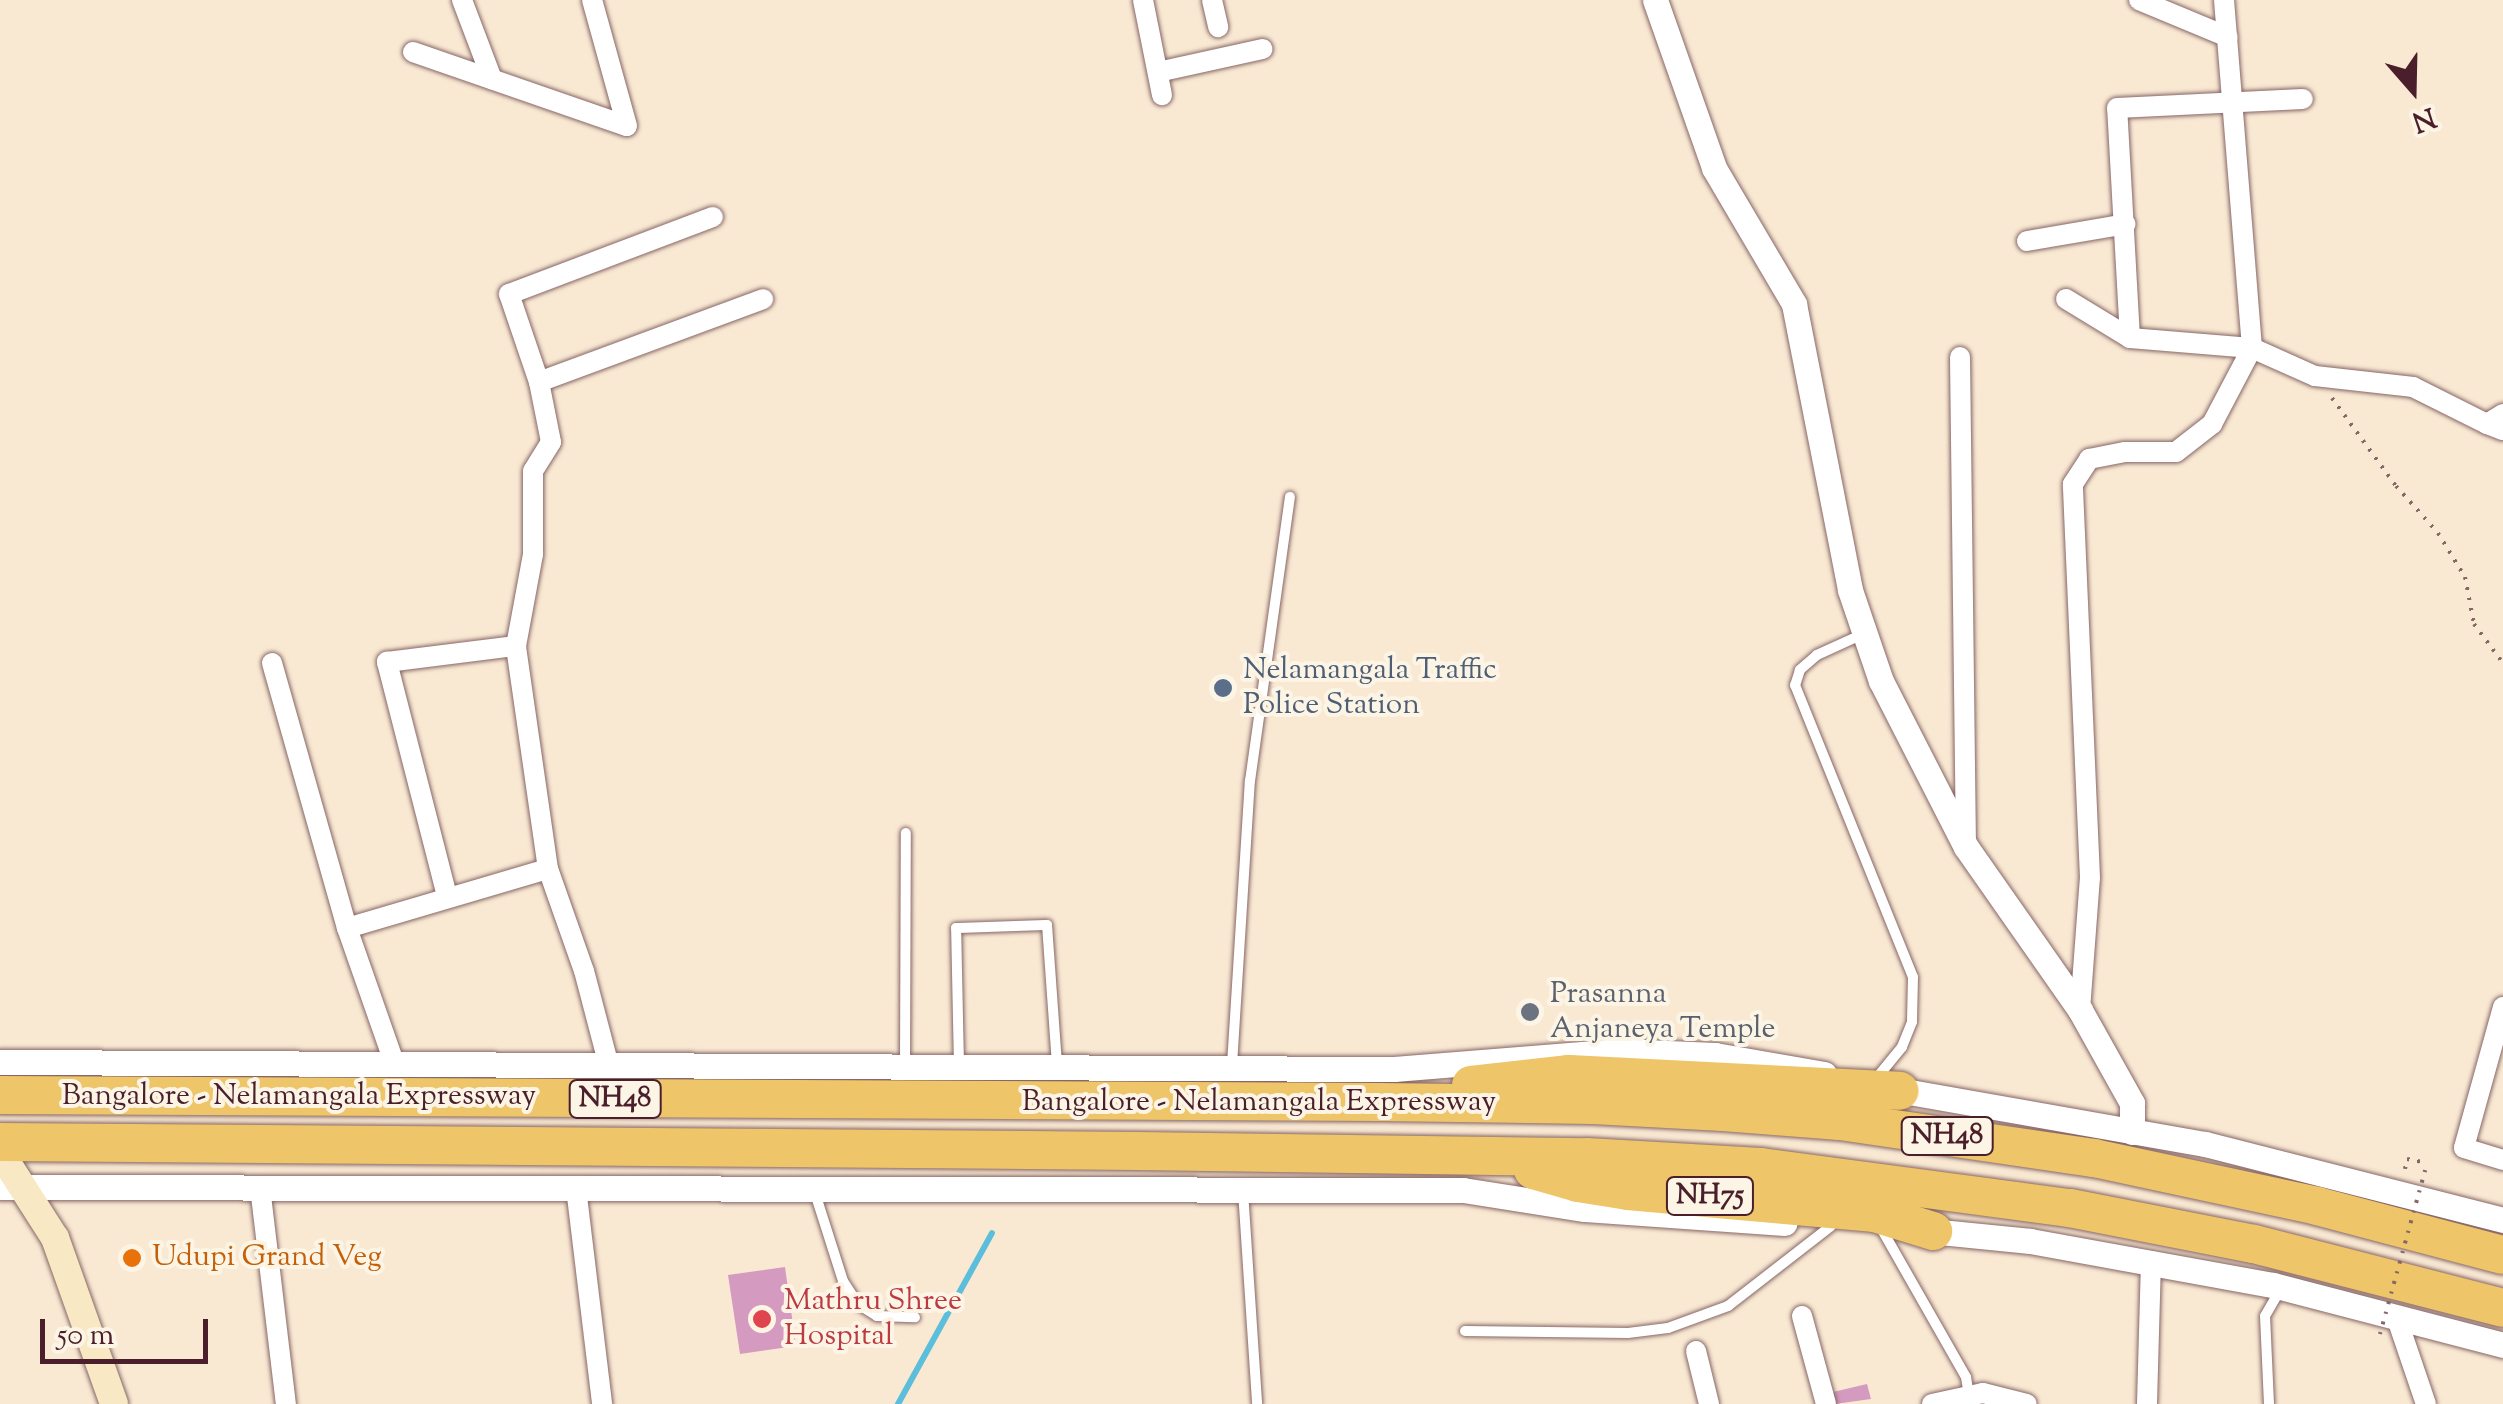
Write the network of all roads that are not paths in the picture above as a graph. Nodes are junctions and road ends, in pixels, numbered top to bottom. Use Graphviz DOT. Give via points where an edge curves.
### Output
graph roads {
  1 [pos="462,0"];
  2 [pos="592,0"];
  3 [pos="1144,0"];
  4 [pos="1212,0"];
  5 [pos="1654,0"];
  6 [pos="2139,0"];
  7 [pos="2224,0"];
  8 [pos="1218,27"];
  9 [pos="2228,38"];
  10 [pos="1263,49"];
  11 [pos="414,52"];
  12 [pos="1158,72"];
  13 [pos="492,79"];
  14 [pos="1162,95"];
  15 [pos="2303,99"];
  16 [pos="2235,102"];
  17 [pos="713,217"];
  18 [pos="2126,224"];
  19 [pos="2028,241"];
  20 [pos="763,298"];
  21 [pos="2066,299"];
  22 [pos="2130,338"];
  23 [pos="2252,348"];
  24 [pos="1960,358"];
  25 [pos="539,382"];
  26 [pos="2498,423"];
  27 [pos="1290,497"];
  28 [pos="1864,633"];
  29 [pos="516,646"];
  30 [pos="272,662"];
  31 [pos="906,833"];
  32 [pos="1966,847"];
  33 [pos="548,869"];
  34 [pos="447,896"];
  35 [pos="347,928"];
  36 [pos="2503,1007"];
  37 [pos="2080,1010"];
  38 [pos="0,1062"];
  39 [pos="395,1065"];
  40 [pos="609,1066"];
  41 [pos="1057,1066"];
  42 [pos="1232,1066"];
  43 [pos="960,1067"];
  44 [pos="905,1068"];
  45 [pos="1886,1088"];
  46 [pos="0,1095"];
  47 [pos="1380,1102"];
  48 [pos="2132,1132"];
  49 [pos="0,1142"];
  50 [pos="0,1152"];
  51 [pos="1487,1156"];
  52 [pos="2503,1160"];
  53 [pos="260,1187"];
  54 [pos="13,1188"];
  55 [pos="576,1188"];
  56 [pos="813,1189"];
  57 [pos="1243,1190"];
  58 [pos="2503,1220"];
  59 [pos="1831,1226"];
  60 [pos="1881,1228"];
  61 [pos="1933,1231"];
  62 [pos="2503,1256"];
  63 [pos="2151,1261"];
  64 [pos="2282,1287"];
  65 [pos="2503,1308"];
  66 [pos="1802,1316"];
  67 [pos="915,1317"];
  68 [pos="2388,1325"];
  69 [pos="1466,1331"];
  70 [pos="2503,1344"];
  71 [pos="1696,1351"];
  72 [pos="1968,1396"];
  73 [pos="114,1404"];
  74 [pos="286,1404"];
  75 [pos="602,1404"];
  76 [pos="1258,1404"];
  77 [pos="1709,1404"];
  78 [pos="1826,1404"];
  79 [pos="1932,1404"];
  80 [pos="2027,1404"];
  81 [pos="2147,1404"];
  82 [pos="2269,1404"];
  83 [pos="2426,1404"];
  1 -- 13 [label="street"];
  2 -- 13 [label="street" via="627,126"];
  3 -- 12 [label="street"];
  4 -- 8 [label="street"];
  5 -- 28 [label="street" via="1714,168 1794,304"];
  6 -- 9 [label="street"];
  7 -- 9 [label="street"];
  9 -- 16 [label="street"];
  10 -- 12 [label="street"];
  11 -- 13 [label="street"];
  12 -- 14 [label="street"];
  15 -- 16 [label="street"];
  16 -- 18 [label="street" via="2117,108"];
  16 -- 23 [label="street"];
  17 -- 25 [label="street" via="510,294"];
  18 -- 19 [label="street"];
  18 -- 22 [label="street"];
  20 -- 25 [label="street"];
  21 -- 22 [label="street"];
  22 -- 23 [label="street"];
  23 -- 26 [label="street" via="2315,376 2413,387"];
  23 -- 37 [label="street" via="2212,424 2176,452 2089,459 2072,484 2090,878"];
  24 -- 32 [label="street"];
  25 -- 29 [label="street" via="551,442 533,471 533,554"];
  27 -- 42 [label="lane" via="1250,781"];
  28 -- 32 [label="street" via="1881,681"];
  28 -- 45 [label="lane" via="1817,655 1800,670 1796,685 1913,977 1912,1022"];
  29 -- 33 [label="street"];
  29 -- 34 [label="street" via="387,662"];
  30 -- 35 [label="street"];
  31 -- 44 [label="lane"];
  32 -- 37 [label="street"];
  33 -- 34 [label="street"];
  33 -- 40 [label="street"];
  34 -- 35 [label="street"];
  35 -- 39 [label="street"];
  36 -- 52 [label="street" via="2464,1148"];
  37 -- 48 [label="street" via="2132,1103"];
  38 -- 39 [label="street"];
  39 -- 40 [label="street"];
  40 -- 44 [label="street"];
  41 -- 42 [label="street"];
  41 -- 43 [label="street"];
  41 -- 43 [label="lane" via="1046,925 956,928"];
  42 -- 45 [label="street" via="1394,1068 1618,1051 1760,1060"];
  43 -- 44 [label="street"];
  45 -- 47 [label="highway" via="1570,1074"];
  45 -- 48 [label="street"];
  46 -- 47 [label="highway, Bangalore - Nelamangala Expressway / NH48"];
  47 -- 62 [label="highway, Bangalore - Nelamangala Expressway / NH48" via="1593,1104 1875,1126 2198,1179"];
  48 -- 58 [label="street" via="2205,1144"];
  49 -- 51 [label="highway, Bangalore - Nelamangala Expressway / NH48"];
  50 -- 54 [label="main road"];
  51 -- 61 [label="highway, NH75" via="1578,1184 1875,1213"];
  51 -- 65 [label="highway, Bangalore - Nelamangala Expressway / NH48" via="1761,1167 1929,1186 2254,1244"];
  53 -- 54 [label="street"];
  53 -- 55 [label="street"];
  53 -- 74 [label="street"];
  54 -- 73 [label="main road" via="55,1238"];
  55 -- 56 [label="street"];
  55 -- 75 [label="street"];
  56 -- 57 [label="street"];
  56 -- 67 [label="lane" via="843,1281 858,1304 877,1316"];
  57 -- 59 [label="street" via="1463,1190 1586,1210"];
  57 -- 76 [label="lane"];
  59 -- 60 [label="street"];
  59 -- 69 [label="lane" via="1728,1306 1668,1328"];
  60 -- 61 [label="street"];
  60 -- 72 [label="lane" via="1966,1378"];
  61 -- 63 [label="street, NH75"];
  63 -- 64 [label="street, NH75"];
  63 -- 81 [label="street"];
  64 -- 68 [label="street, NH75"];
  64 -- 82 [label="lane" via="2265,1316"];
  66 -- 78 [label="street"];
  68 -- 70 [label="street, NH75"];
  68 -- 83 [label="street"];
  71 -- 77 [label="street"];
  72 -- 79 [label="street"];
  72 -- 80 [label="street"];
}
